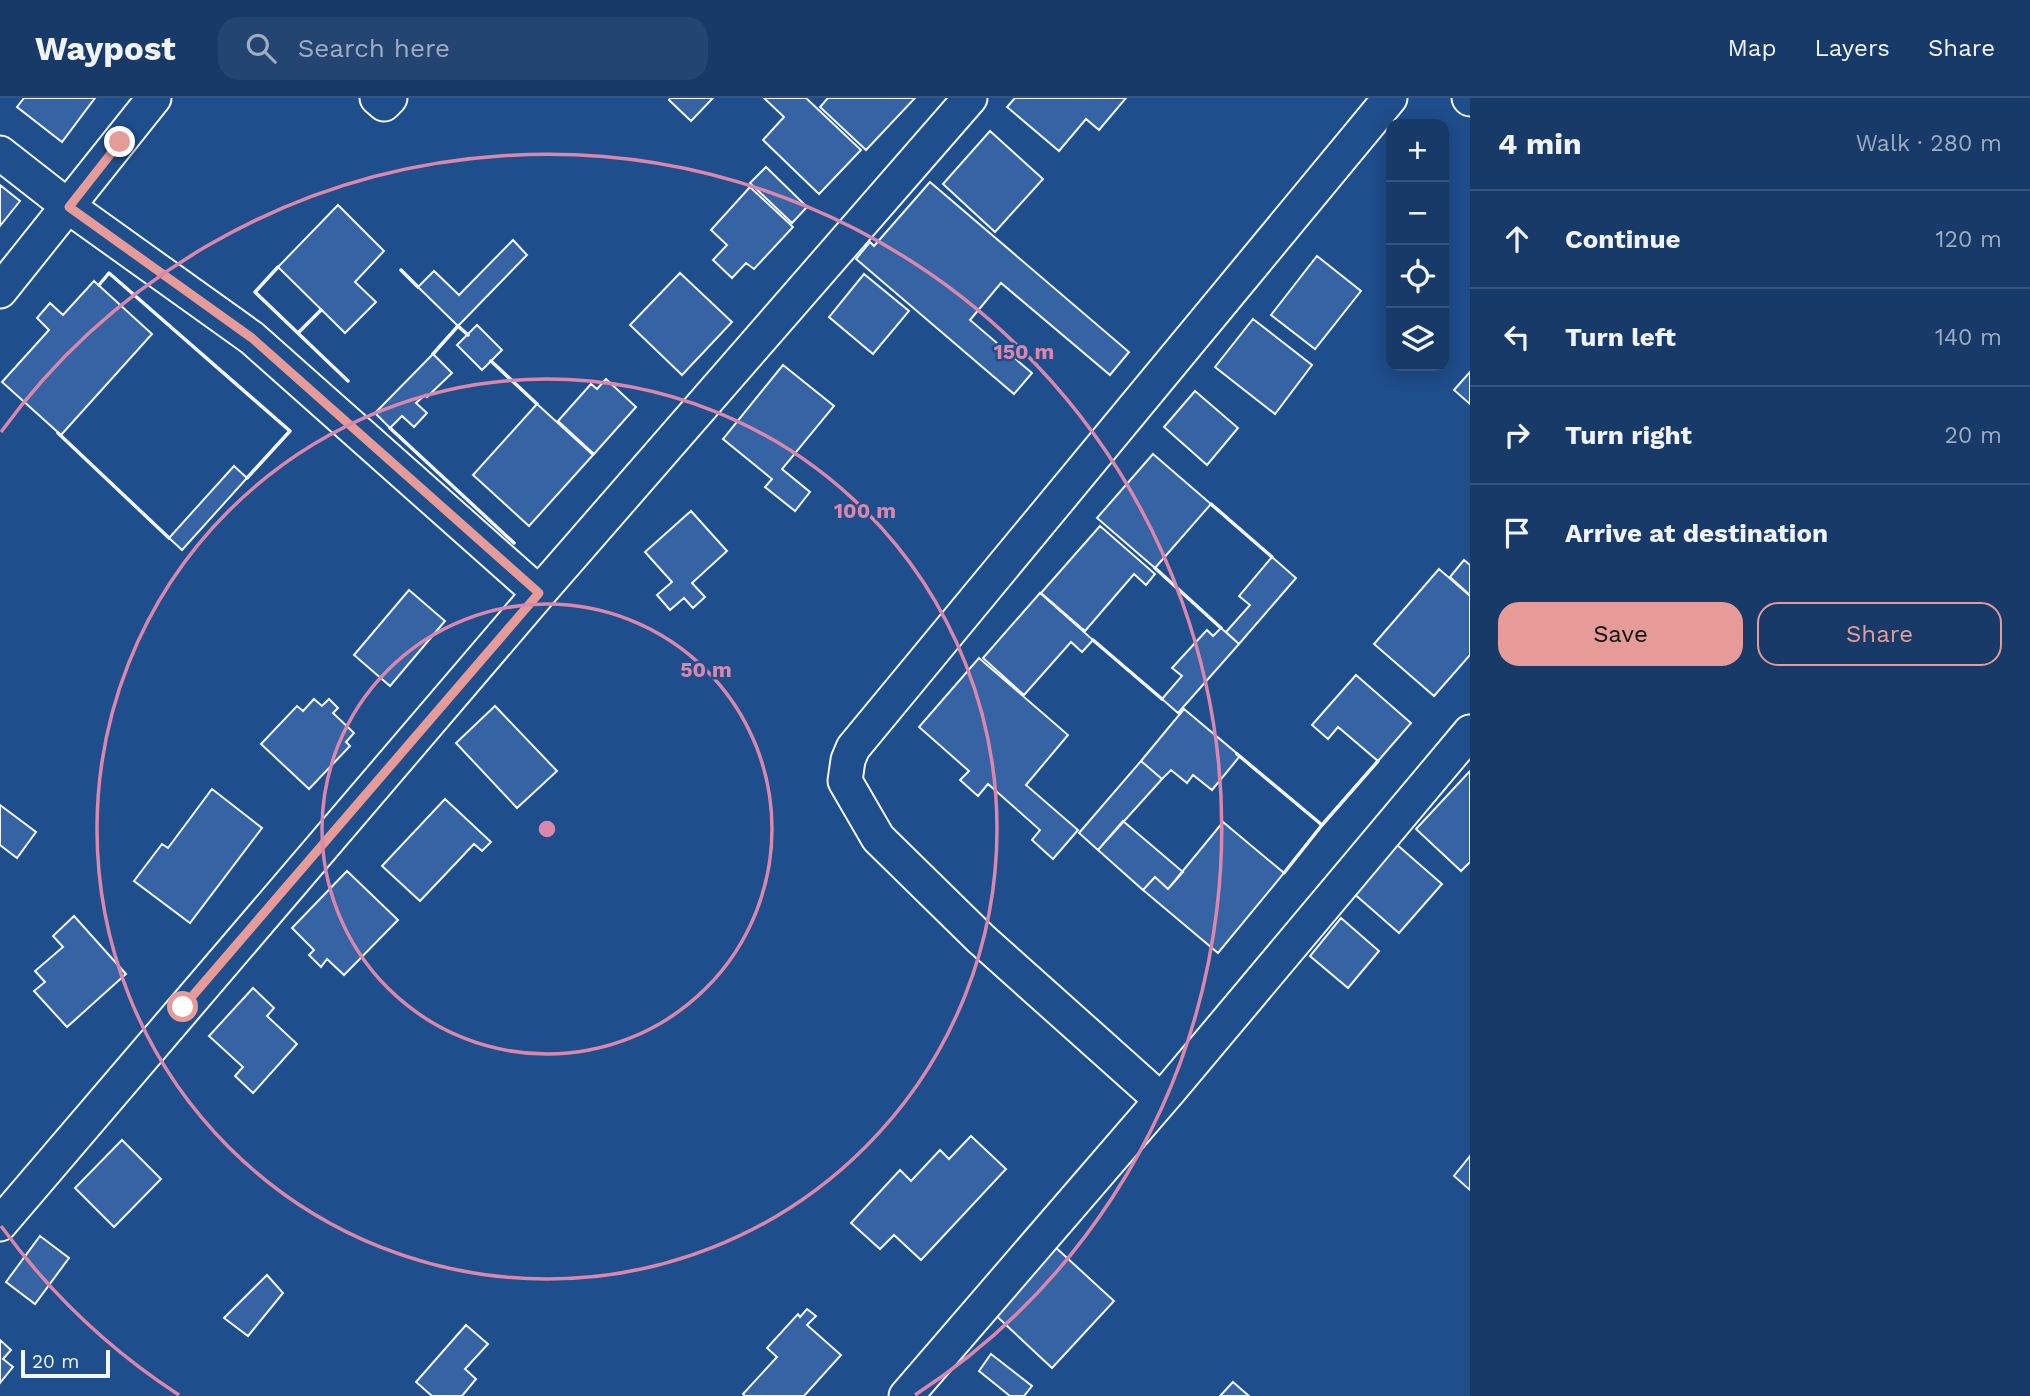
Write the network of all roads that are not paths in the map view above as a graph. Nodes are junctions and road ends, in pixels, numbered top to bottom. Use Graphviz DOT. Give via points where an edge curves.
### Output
graph roads {
  1 [pos="154,98"];
  2 [pos="377,98"];
  3 [pos="390,98"];
  4 [pos="970,98"];
  5 [pos="1390,98"];
  6 [pos="0,153"];
  7 [pos="69,207"];
  8 [pos="0,291"];
  9 [pos="539,593"];
  10 [pos="1470,732"];
  11 [pos="1161,1100"];
  12 [pos="0,1224"];
  13 [pos="906,1396"];
  1 -- 7 [label="street"];
  2 -- 3 [label="street" via="384,104"];
  4 -- 9 [label="street"];
  5 -- 11 [label="street" via="853,748 848,760 845,781 878,838 981,939"];
  6 -- 7 [label="street"];
  7 -- 8 [label="street"];
  7 -- 9 [label="street" via="252,338"];
  9 -- 12 [label="street"];
  10 -- 11 [label="street"];
  11 -- 13 [label="street"];
}
